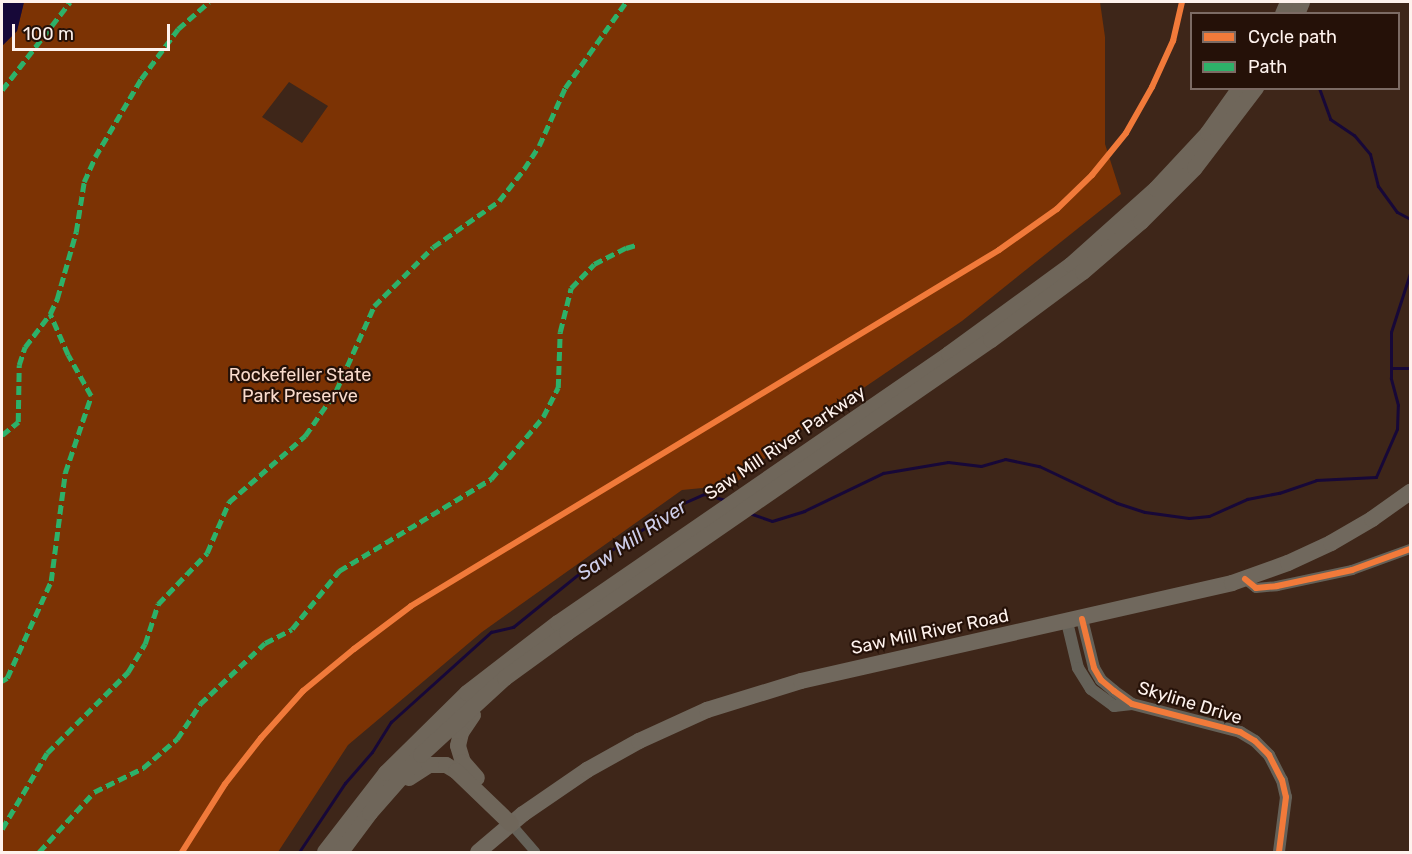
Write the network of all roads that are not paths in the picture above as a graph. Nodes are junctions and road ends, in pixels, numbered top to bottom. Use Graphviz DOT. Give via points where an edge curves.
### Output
graph roads {
  1 [pos="1239,90"];
  2 [pos="1255,90"];
  3 [pos="1410,492"];
  4 [pos="738,507"];
  5 [pos="1410,549"];
  6 [pos="1245,579"];
  7 [pos="1074,620"];
  8 [pos="506,678"];
  9 [pos="370,813"];
  10 [pos="511,824"];
  11 [pos="324,852"];
  12 [pos="341,852"];
  13 [pos="478,852"];
  14 [pos="535,852"];
  15 [pos="1280,852"];
  1 -- 4 [label="highway, Saw Mill River Parkway" via="1208,133 1156,189 1071,265"];
  2 -- 4 [label="highway, Saw Mill River Parkway" via="1188,175 1083,272 991,340"];
  3 -- 6 [label="main road, Saw Mill River Road" via="1331,543"];
  4 -- 8 [label="highway, Saw Mill River Parkway"];
  4 -- 11 [label="highway, Saw Mill River Parkway" via="527,645 467,693 386,773"];
  5 -- 6 [label="street" via="1352,570 1277,586 1256,588"];
  6 -- 7 [label="main road, Saw Mill River Road"];
  7 -- 10 [label="main road, Saw Mill River Road" via="811,679 728,703 656,732 604,759"];
  7 -- 15 [label="street, Skyline Drive" via="1097,674 1132,704 1231,729 1262,748 1274,763 1285,789"];
  8 -- 9 [label="highway, Saw Mill River Parkway" via="428,748"];
  8 -- 10 [label="highway" via="463,728 458,746 463,762 499,801"];
  9 -- 10 [label="highway" via="418,770 441,764 456,771"];
  9 -- 12 [label="highway, Saw Mill River Parkway"];
  10 -- 13 [label="main road, Saw Mill River Road"];
  10 -- 14 [label="street"];
}
